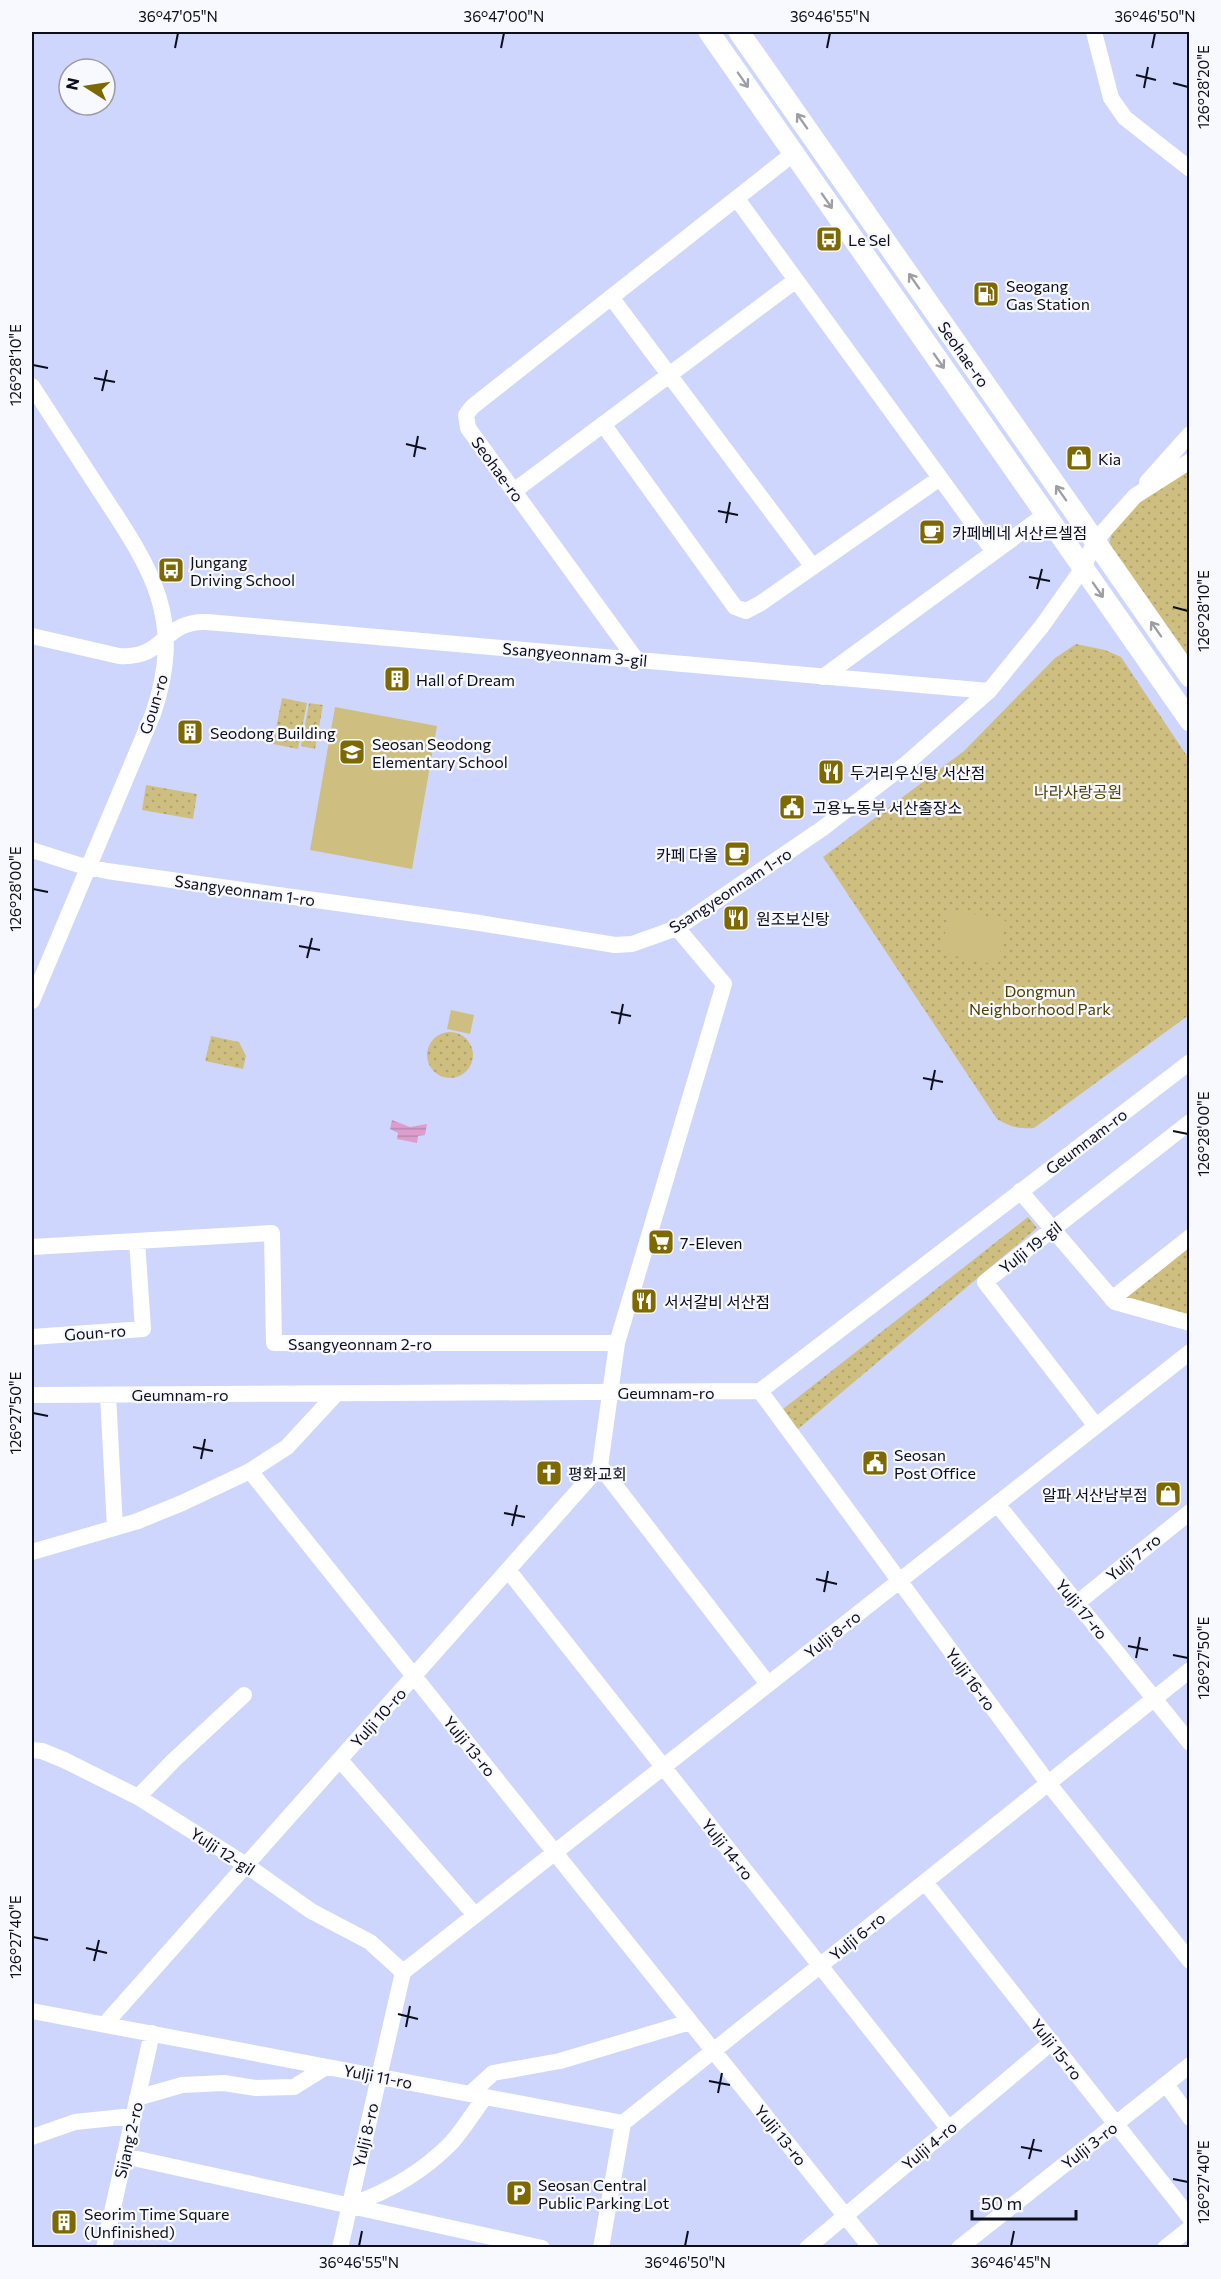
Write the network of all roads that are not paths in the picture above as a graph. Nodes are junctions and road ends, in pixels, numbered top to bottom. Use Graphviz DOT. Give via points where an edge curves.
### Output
graph roads {
  1 [pos="709,32"];
  2 [pos="739,32"];
  3 [pos="1094,32"];
  4 [pos="794,153"];
  5 [pos="1190,169"];
  6 [pos="737,199"];
  7 [pos="796,280"];
  8 [pos="611,297"];
  9 [pos="669,375"];
  10 [pos="32,386"];
  11 [pos="603,424"];
  12 [pos="1190,434"];
  13 [pos="1190,461"];
  14 [pos="940,478"];
  15 [pos="514,491"];
  16 [pos="1134,496"];
  17 [pos="1046,514"];
  18 [pos="1095,541"];
  19 [pos="994,552"];
  20 [pos="813,567"];
  21 [pos="1083,568"];
  22 [pos="32,636"];
  23 [pos="166,637"];
  24 [pos="634,658"];
  25 [pos="823,677"];
  26 [pos="1190,677"];
  27 [pos="989,691"];
  28 [pos="1190,721"];
  29 [pos="32,850"];
  30 [pos="89,868"];
  31 [pos="677,928"];
  32 [pos="32,1001"];
  33 [pos="1190,1062"];
  34 [pos="1190,1122"];
  35 [pos="1020,1191"];
  36 [pos="1053,1230"];
  37 [pos="1190,1237"];
  38 [pos="136,1241"];
  39 [pos="32,1247"];
  40 [pos="1112,1299"];
  41 [pos="1190,1323"];
  42 [pos="32,1337"];
  43 [pos="617,1343"];
  44 [pos="1190,1352"];
  45 [pos="760,1391"];
  46 [pos="611,1392"];
  47 [pos="336,1394"];
  48 [pos="32,1395"];
  49 [pos="108,1395"];
  50 [pos="1096,1426"];
  51 [pos="600,1466"];
  52 [pos="250,1471"];
  53 [pos="997,1504"];
  54 [pos="1190,1512"];
  55 [pos="115,1528"];
  56 [pos="32,1552"];
  57 [pos="508,1570"];
  58 [pos="899,1581"];
  59 [pos="1077,1603"];
  60 [pos="1190,1670"];
  61 [pos="414,1676"];
  62 [pos="768,1684"];
  63 [pos="244,1695"];
  64 [pos="1154,1698"];
  65 [pos="1190,1743"];
  66 [pos="32,1750"];
  67 [pos="340,1760"];
  68 [pos="663,1767"];
  69 [pos="1048,1783"];
  70 [pos="138,1797"];
  71 [pos="555,1852"];
  72 [pos="246,1865"];
  73 [pos="925,1882"];
  74 [pos="475,1915"];
  75 [pos="1190,1961"];
  76 [pos="820,1965"];
  77 [pos="403,1972"];
  78 [pos="32,2010"];
  79 [pos="690,2022"];
  80 [pos="105,2024"];
  81 [pos="152,2033"];
  82 [pos="1052,2042"];
  83 [pos="714,2050"];
  84 [pos="1190,2065"];
  85 [pos="326,2067"];
  86 [pos="379,2077"];
  87 [pos="1166,2084"];
  88 [pos="477,2095"];
  89 [pos="137,2098"];
  90 [pos="133,2116"];
  91 [pos="1190,2118"];
  92 [pos="623,2123"];
  93 [pos="1116,2124"];
  94 [pos="949,2129"];
  95 [pos="32,2136"];
  96 [pos="124,2156"];
  97 [pos="350,2206"];
  98 [pos="845,2215"];
  99 [pos="1190,2218"];
  100 [pos="1190,2228"];
  101 [pos="104,2247"];
  102 [pos="340,2247"];
  103 [pos="542,2247"];
  104 [pos="601,2247"];
  105 [pos="807,2247"];
  106 [pos="871,2247"];
  107 [pos="960,2247"];
  108 [pos="1165,2247"];
  1 -- 4 [label="main road, Seohae-ro, one-way"];
  18 -- 2 [label="main road, Seohae-ro, one-way"];
  3 -- 5 [label="street" via="1111,98 1125,118"];
  4 -- 6 [label="street, Seohae-ro"];
  4 -- 17 [label="main road, Seohae-ro, one-way"];
  6 -- 7 [label="street"];
  6 -- 8 [label="street, Seohae-ro"];
  7 -- 9 [label="street"];
  7 -- 14 [label="street"];
  8 -- 9 [label="street"];
  8 -- 15 [label="street, Seohae-ro" via="467,412 466,425"];
  9 -- 11 [label="street"];
  9 -- 20 [label="street"];
  10 -- 23 [label="street, Goun-ro" via="141,554 159,595"];
  11 -- 15 [label="street"];
  11 -- 20 [label="street" via="735,607 751,610"];
  12 -- 16 [label="street, Ssangyeonnam 1-ro"];
  13 -- 16 [label="street"];
  14 -- 19 [label="street"];
  14 -- 20 [label="street"];
  15 -- 24 [label="street, Seohae-ro"];
  16 -- 18 [label="street, Ssangyeonnam 1-ro"];
  17 -- 19 [label="street"];
  17 -- 21 [label="main road, Seohae-ro"];
  18 -- 21 [label="street, Ssangyeonnam 1-ro"];
  26 -- 18 [label="main road, Seohae-ro, one-way"];
  19 -- 25 [label="street"];
  21 -- 27 [label="street, Ssangyeonnam 1-ro"];
  21 -- 28 [label="main road, Seohae-ro, one-way"];
  22 -- 23 [label="street, Ssangyeonnam 3-gil" via="128,656 148,653"];
  23 -- 24 [label="street, Ssangyeonnam 3-gil" via="181,625 196,622"];
  23 -- 30 [label="street, Goun-ro" via="163,679 153,714"];
  24 -- 25 [label="street, Ssangyeonnam 3-gil"];
  25 -- 27 [label="street, Ssangyeonnam 3-gil"];
  27 -- 31 [label="street, Ssangyeonnam 1-ro" via="838,817"];
  29 -- 30 [label="street, Ssangyeonnam 1-ro"];
  30 -- 31 [label="street, Ssangyeonnam 1-ro" via="615,945 632,944"];
  30 -- 32 [label="street, Goun-ro"];
  31 -- 43 [label="street" via="724,984"];
  33 -- 35 [label="street, Geumnam-ro"];
  34 -- 36 [label="street, Yulji 19-gil"];
  35 -- 36 [label="street"];
  35 -- 45 [label="street, Geumnam-ro"];
  36 -- 40 [label="street"];
  36 -- 50 [label="street, Yulji 19-gil" via="985,1282"];
  37 -- 40 [label="street"];
  38 -- 39 [label="street, Ssangyeonnam 2-ro"];
  38 -- 42 [label="street, Goun-ro" via="143,1329"];
  38 -- 43 [label="street, Ssangyeonnam 2-ro" via="272,1233 274,1343"];
  40 -- 41 [label="street"];
  43 -- 46 [label="street"];
  44 -- 50 [label="street, Yulji 8-ro"];
  45 -- 46 [label="street, Geumnam-ro"];
  45 -- 58 [label="street, Yulji 16-ro"];
  46 -- 47 [label="street, Geumnam-ro"];
  46 -- 51 [label="street"];
  47 -- 49 [label="street, Geumnam-ro"];
  47 -- 52 [label="street" via="287,1448"];
  48 -- 49 [label="street, Geumnam-ro"];
  49 -- 55 [label="street"];
  50 -- 53 [label="street, Yulji 8-ro"];
  51 -- 57 [label="street, Yulji 10-ro"];
  51 -- 62 [label="street"];
  52 -- 55 [label="street" via="182,1503"];
  52 -- 61 [label="street, Yulji 13-ro"];
  53 -- 58 [label="street, Yulji 8-ro"];
  53 -- 59 [label="street, Yulji 17-ro"];
  54 -- 59 [label="street, Yulji 7-ro"];
  55 -- 56 [label="street"];
  57 -- 61 [label="street, Yulji 10-ro"];
  57 -- 68 [label="street, Yulji 14-ro"];
  58 -- 62 [label="street, Yulji 8-ro"];
  58 -- 69 [label="street, Yulji 16-ro"];
  59 -- 64 [label="street, Yulji 17-ro"];
  60 -- 64 [label="street, Yulji 6-ro"];
  61 -- 67 [label="street, Yulji 10-ro"];
  61 -- 71 [label="street, Yulji 13-ro"];
  62 -- 68 [label="street, Yulji 8-ro"];
  63 -- 70 [label="street"];
  64 -- 65 [label="street, Yulji 17-ro"];
  64 -- 69 [label="street, Yulji 6-ro"];
  66 -- 70 [label="street, Yulji 12-gil" via="64,1760"];
  67 -- 72 [label="street, Yulji 10-ro"];
  67 -- 74 [label="street"];
  68 -- 71 [label="street, Yulji 8-ro"];
  68 -- 76 [label="street, Yulji 14-ro"];
  69 -- 73 [label="street, Yulji 6-ro"];
  69 -- 75 [label="street, Yulji 16-ro"];
  70 -- 72 [label="street, Yulji 12-gil"];
  71 -- 74 [label="street, Yulji 8-ro"];
  71 -- 79 [label="street, Yulji 13-ro"];
  72 -- 77 [label="street, Yulji 12-gil" via="311,1911 370,1942"];
  72 -- 80 [label="street, Yulji 10-ro"];
  73 -- 76 [label="street, Yulji 6-ro"];
  73 -- 82 [label="street, Yulji 15-ro"];
  74 -- 77 [label="street, Yulji 8-ro"];
  76 -- 83 [label="street, Yulji 6-ro"];
  76 -- 94 [label="street, Yulji 14-ro"];
  77 -- 86 [label="street, Yulji 8-ro"];
  78 -- 80 [label="street"];
  79 -- 83 [label="street, Yulji 13-ro"];
  79 -- 88 [label="street" via="560,2061 493,2073"];
  80 -- 81 [label="street"];
  81 -- 85 [label="street"];
  81 -- 89 [label="street, Sijang 2-ro"];
  82 -- 93 [label="street, Yulji 15-ro"];
  82 -- 94 [label="street, Yulji 4-ro"];
  83 -- 92 [label="street, Yulji 6-ro"];
  83 -- 98 [label="street, Yulji 13-ro"];
  84 -- 87 [label="street, Yulji 3-ro"];
  85 -- 86 [label="street, Yulji 11-ro"];
  85 -- 89 [label="street, Yulji 11-ro" via="294,2087 182,2085"];
  86 -- 88 [label="street, Yulji 11-ro"];
  86 -- 97 [label="street, Yulji 8-ro"];
  87 -- 91 [label="street"];
  87 -- 93 [label="street, Yulji 3-ro"];
  88 -- 92 [label="street, Yulji 11-ro"];
  88 -- 97 [label="street" via="452,2142 426,2165 376,2196"];
  89 -- 90 [label="street, Sijang 2-ro"];
  90 -- 95 [label="street" via="75,2122"];
  90 -- 96 [label="street, Sijang 2-ro"];
  92 -- 104 [label="street"];
  93 -- 99 [label="street, Yulji 15-ro"];
  93 -- 107 [label="street, Yulji 3-ro"];
  94 -- 98 [label="street, Yulji 4-ro"];
  96 -- 97 [label="street"];
  96 -- 101 [label="street, Sijang 2-ro"];
  97 -- 102 [label="street, Yulji 8-ro"];
  97 -- 103 [label="street"];
  98 -- 105 [label="street, Yulji 4-ro"];
  98 -- 106 [label="street, Yulji 13-ro"];
  100 -- 108 [label="street"];
}
